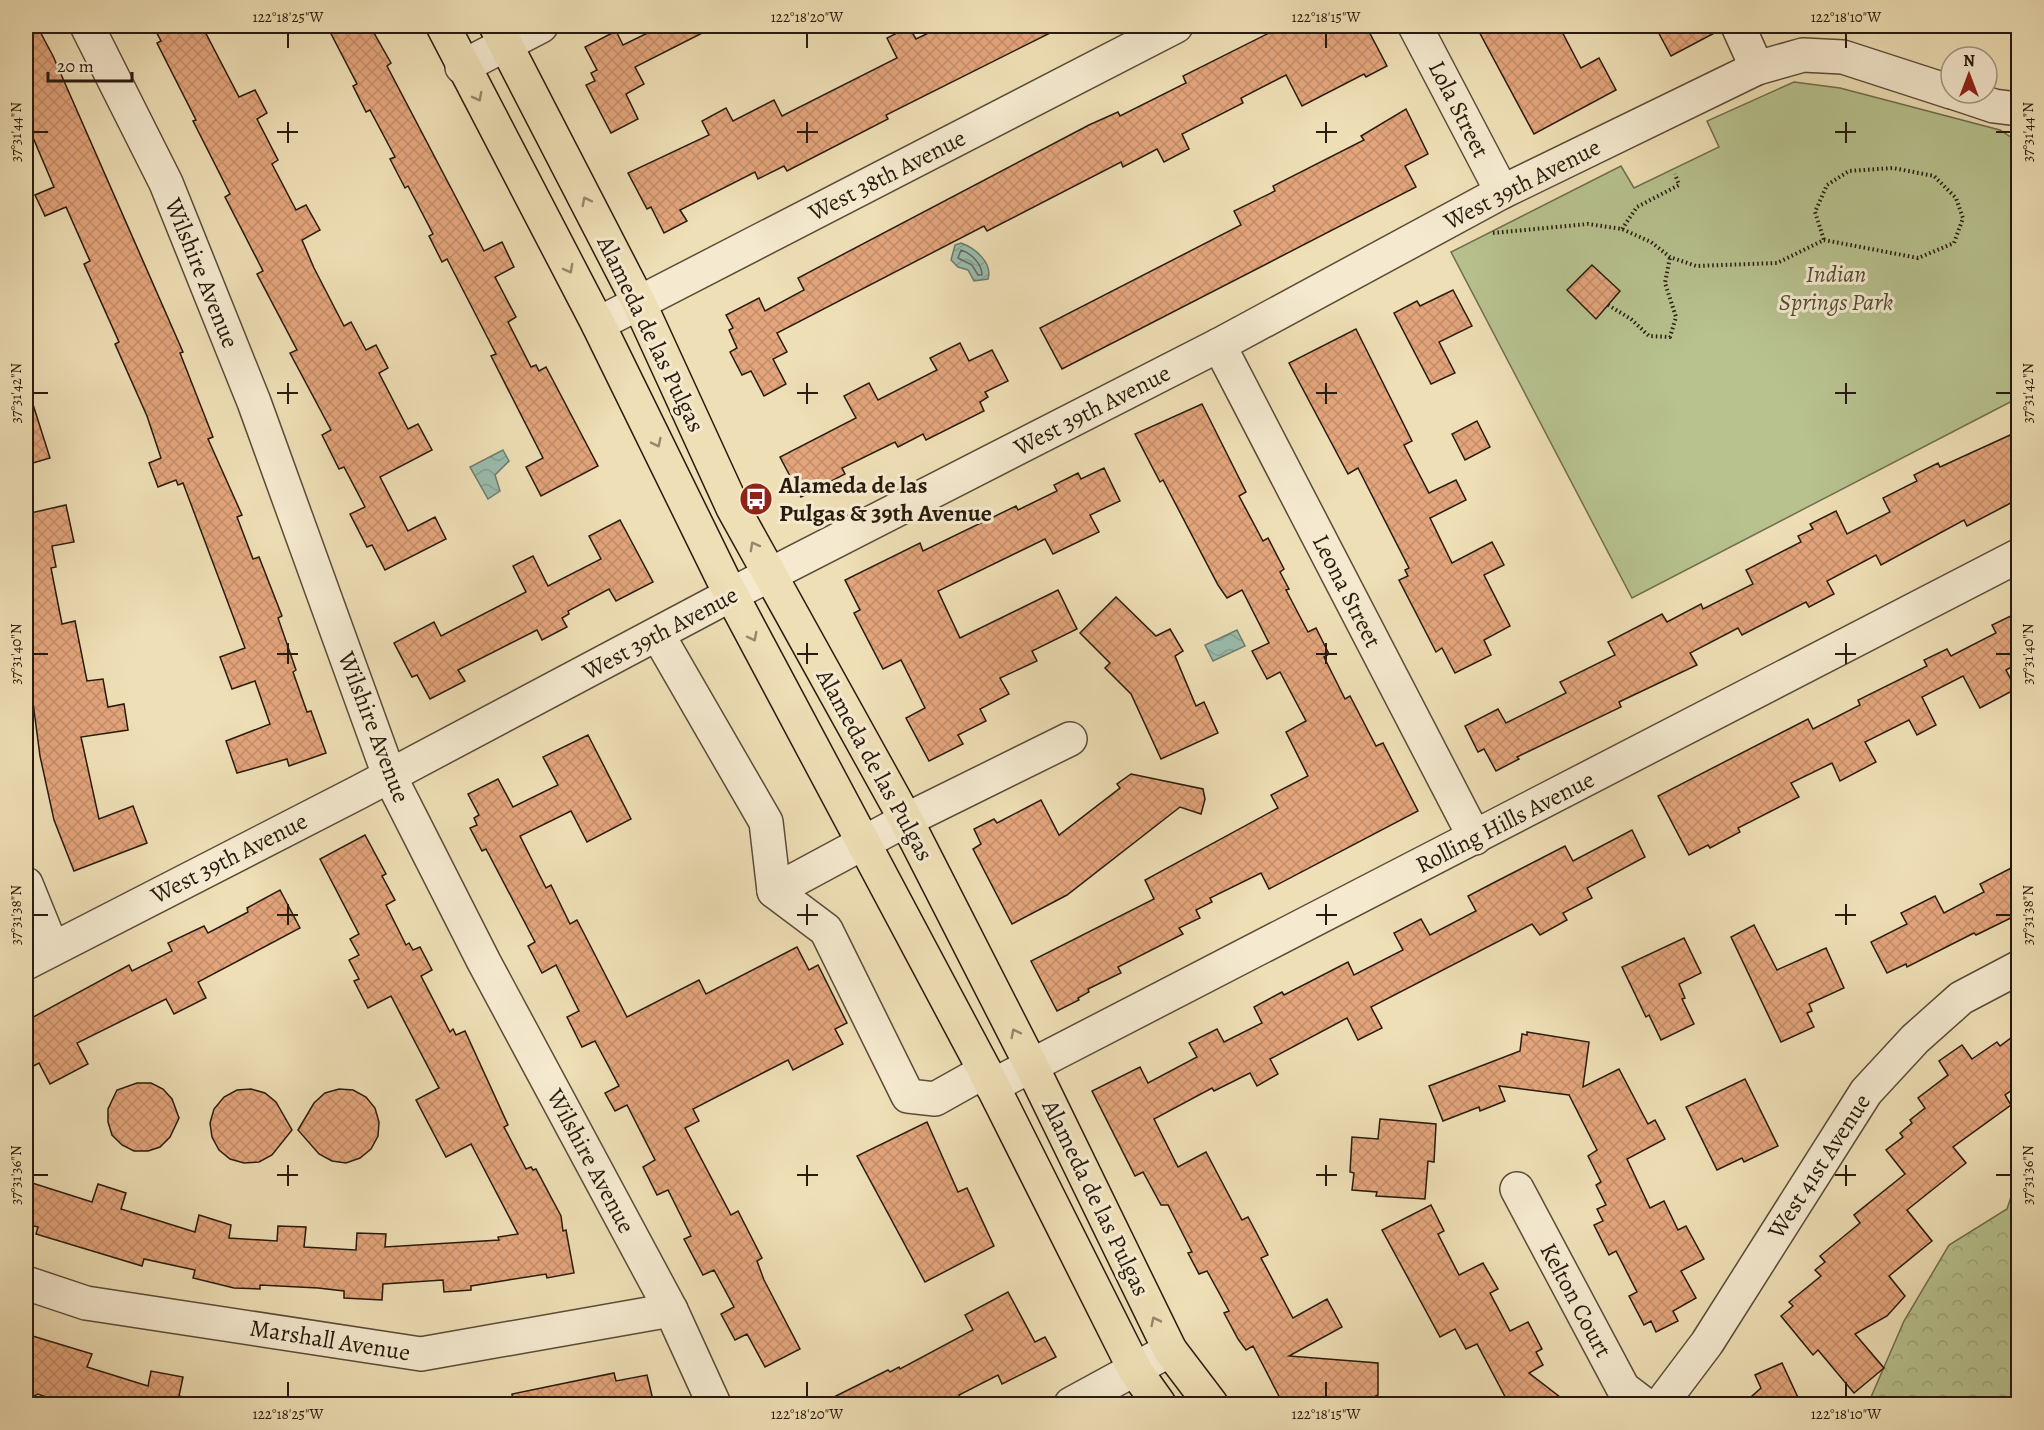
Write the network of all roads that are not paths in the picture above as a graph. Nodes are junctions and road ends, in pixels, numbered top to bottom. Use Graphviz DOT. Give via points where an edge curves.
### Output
graph roads {
  1 [pos="87,26"];
  2 [pos="443,26"];
  3 [pos="541,26"];
  4 [pos="1176,26"];
  5 [pos="1415,26"];
  6 [pos="1738,26"];
  7 [pos="501,35"];
  8 [pos="462,67"];
  9 [pos="1757,68"];
  10 [pos="1939,88"];
  11 [pos="1994,105"];
  12 [pos="2019,109"];
  13 [pos="1502,192"];
  14 [pos="639,303"];
  15 [pos="598,324"];
  16 [pos="1219,345"];
  17 [pos="2019,556"];
  18 [pos="770,575"];
  19 [pos="732,594"];
  20 [pos="658,635"];
  21 [pos="1070,739"];
  22 [pos="389,775"];
  23 [pos="906,820"];
  24 [pos="1475,838"];
  25 [pos="865,843"];
  26 [pos="26,884"];
  27 [pos="774,891"];
  28 [pos="39,955"];
  29 [pos="2019,968"];
  30 [pos="1031,1065"];
  31 [pos="988,1079"];
  32 [pos="1517,1189"];
  33 [pos="26,1283"];
  34 [pos="671,1310"];
  35 [pos="1170,1350"];
  36 [pos="1135,1370"];
  37 [pos="714,1404"];
  38 [pos="1071,1404"];
  39 [pos="1159,1404"];
  40 [pos="1211,1404"];
  41 [pos="1644,1404"];
  42 [pos="1661,1404"];
  1 -- 22 [label="street, Wilshire Avenue" via="166,183 246,380"];
  2 -- 8 [label="main road, Alameda de las Pulgas"];
  3 -- 7 [label="street"];
  4 -- 14 [label="street, West 38th Avenue"];
  5 -- 13 [label="street, Lola Street"];
  6 -- 9 [label="street"];
  7 -- 8 [label="street"];
  14 -- 7 [label="main road, Alameda de las Pulgas, one-way"];
  8 -- 15 [label="main road, Alameda de las Pulgas, one-way"];
  9 -- 10 [label="street, West 39th Avenue" via="1803,55 1843,57"];
  9 -- 13 [label="street, West 39th Avenue"];
  11 -- 12 [label="street, West 39th Avenue"];
  13 -- 16 [label="street, West 39th Avenue"];
  14 -- 15 [label="street, West 38th Avenue"];
  18 -- 14 [label="main road, Alameda de las Pulgas, one-way" via="733,508"];
  15 -- 19 [label="main road, Alameda de las Pulgas, one-way"];
  16 -- 18 [label="street, West 39th Avenue"];
  16 -- 24 [label="street, Leona Street"];
  17 -- 24 [label="street, Rolling Hills Avenue"];
  18 -- 19 [label="street, West 39th Avenue"];
  18 -- 23 [label="main road, Alameda de las Pulgas"];
  19 -- 20 [label="street, West 39th Avenue"];
  19 -- 25 [label="main road, Alameda de las Pulgas, one-way"];
  20 -- 22 [label="street, West 39th Avenue"];
  20 -- 27 [label="street" via="766,822"];
  21 -- 23 [label="street"];
  22 -- 28 [label="street, West 39th Avenue"];
  22 -- 34 [label="street, Wilshire Avenue" via="484,962"];
  23 -- 25 [label="street"];
  30 -- 23 [label="main road, Alameda de las Pulgas, one-way"];
  24 -- 30 [label="street, Rolling Hills Avenue"];
  25 -- 27 [label="street"];
  25 -- 31 [label="main road, Alameda de las Pulgas"];
  26 -- 28 [label="street"];
  27 -- 31 [label="street, Rolling Hills Avenue" via="826,930 908,1096 934,1099"];
  29 -- 42 [label="street, West 41st Avenue" via="1961,998 1915,1039 1866,1092 1707,1343"];
  30 -- 31 [label="street, Rolling Hills Avenue"];
  35 -- 30 [label="main road, Alameda de las Pulgas, one-way"];
  31 -- 36 [label="main road, Alameda de las Pulgas"];
  32 -- 41 [label="street, Kelton Court" via="1623,1388"];
  33 -- 34 [label="street, Marshall Avenue" via="86,1303 421,1354"];
  34 -- 37 [label="street, Wilshire Avenue"];
  35 -- 36 [label="street"];
  35 -- 40 [label="main road, Alameda de las Pulgas"];
  36 -- 38 [label="street"];
  36 -- 39 [label="main road, Alameda de las Pulgas"];
}
